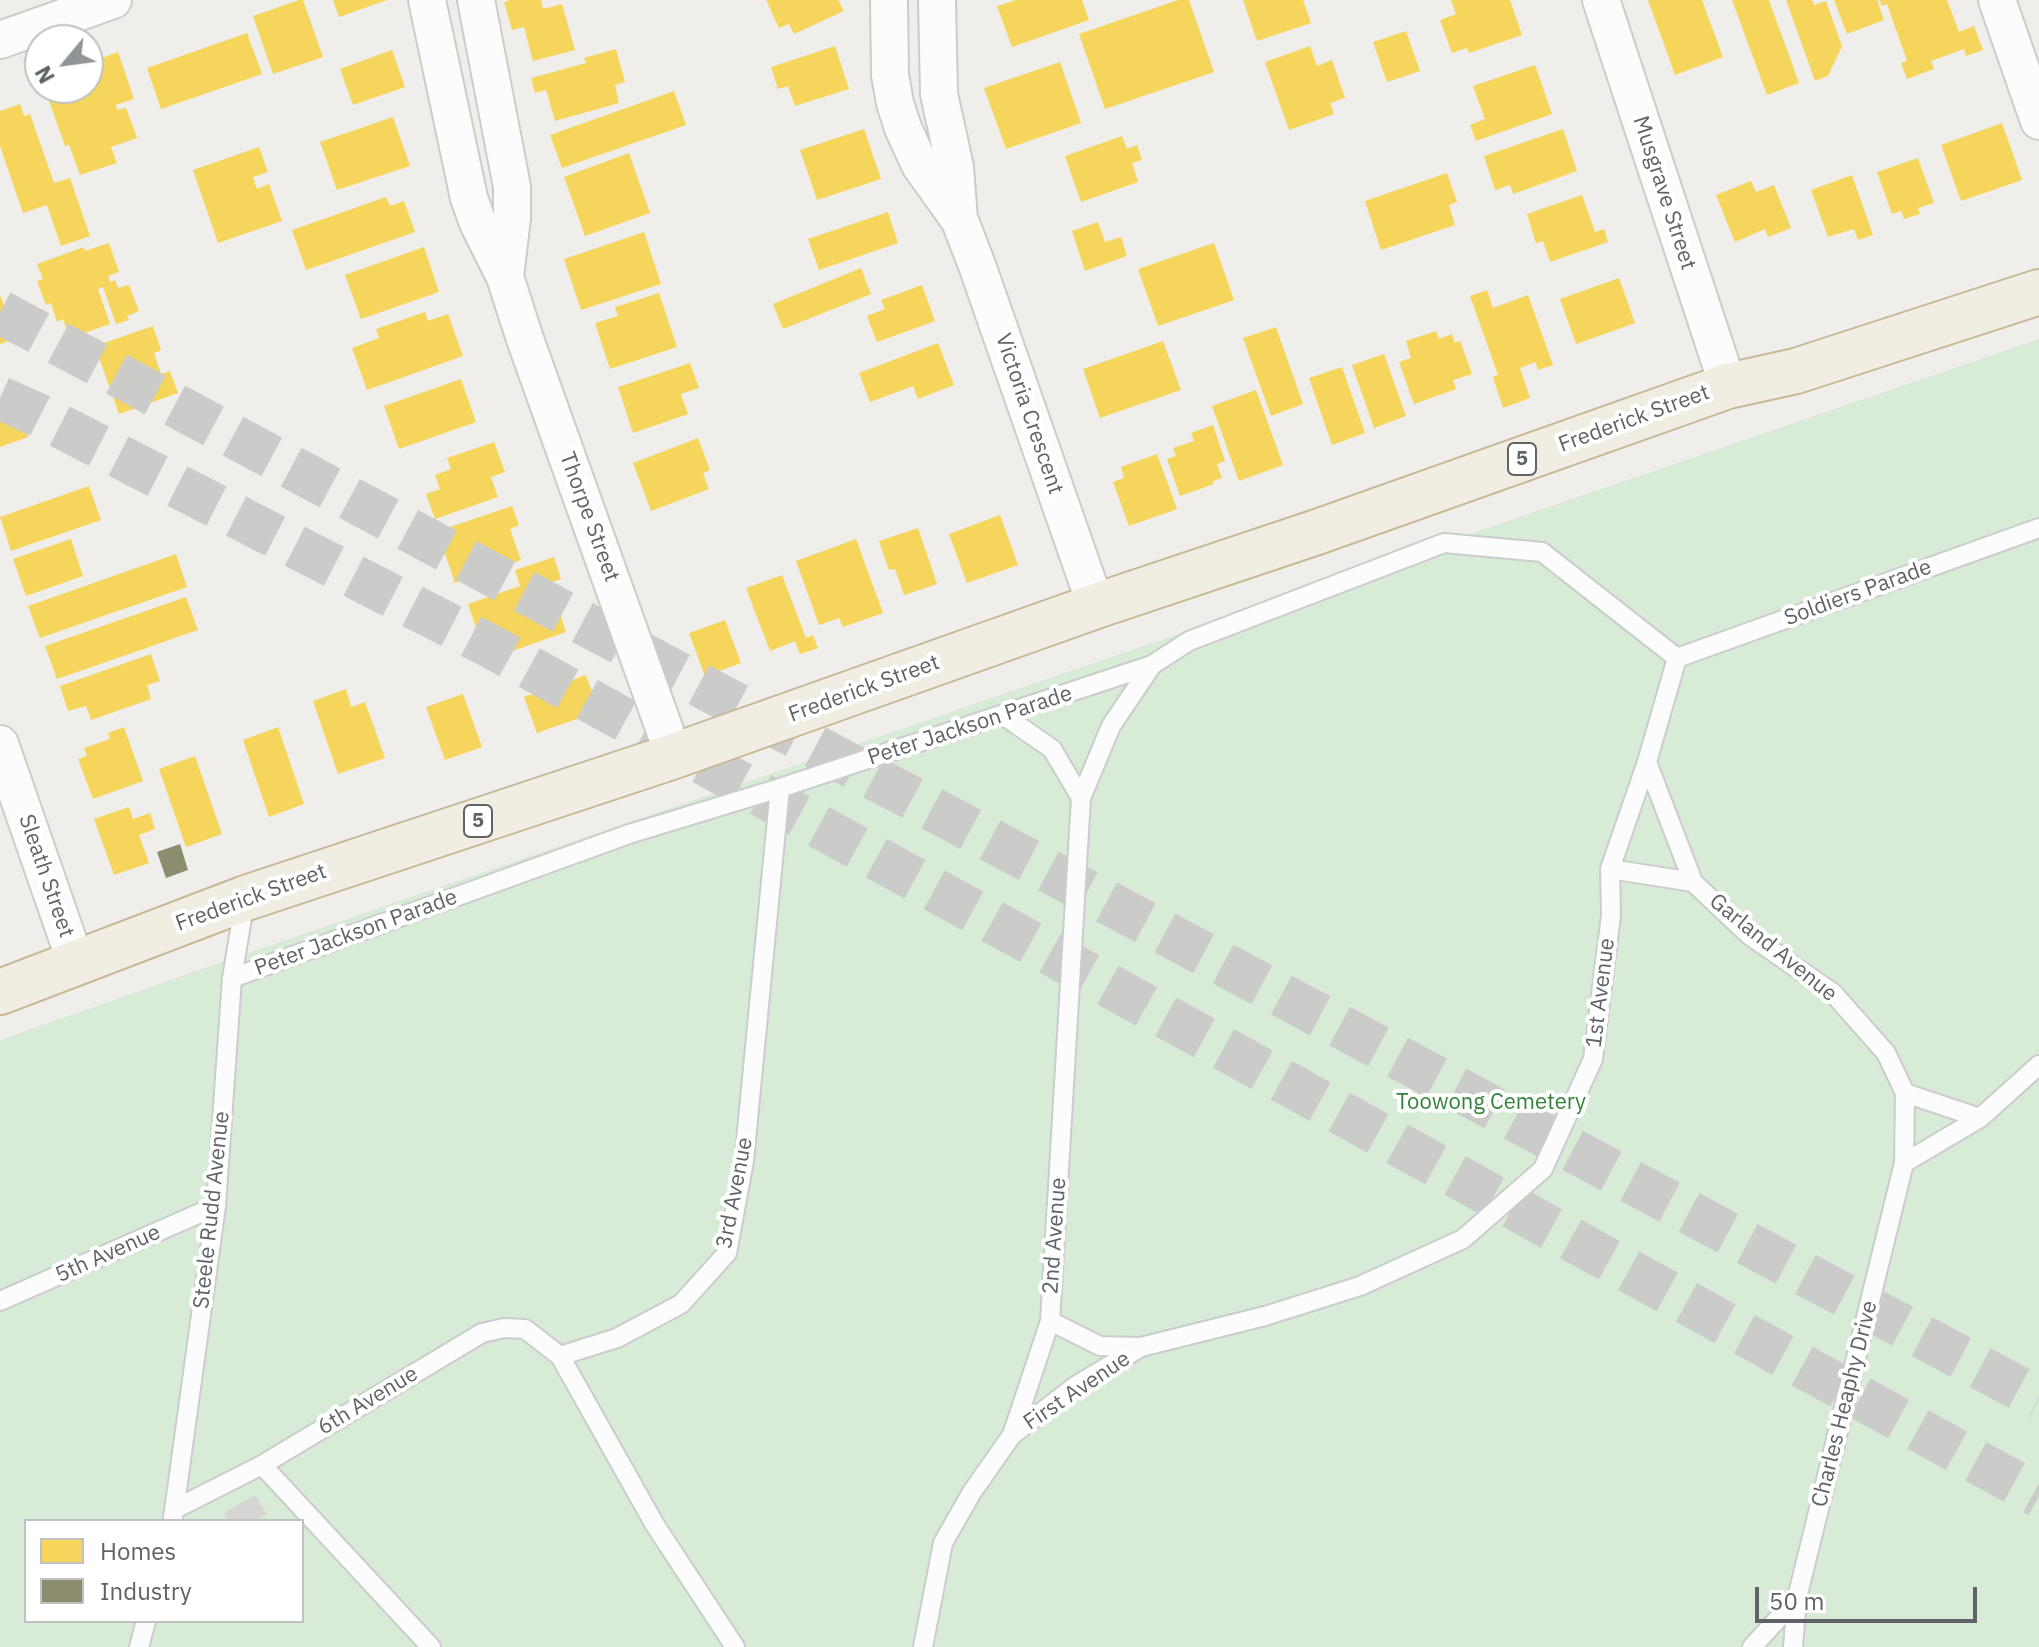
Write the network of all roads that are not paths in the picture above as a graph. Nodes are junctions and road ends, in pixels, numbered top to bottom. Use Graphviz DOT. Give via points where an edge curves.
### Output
graph roads {
  1 [pos="113,0"];
  2 [pos="427,0"];
  3 [pos="476,0"];
  4 [pos="889,0"];
  5 [pos="937,0"];
  6 [pos="1601,0"];
  7 [pos="1997,0"];
  8 [pos="0,40"];
  9 [pos="2039,121"];
  10 [pos="960,221"];
  11 [pos="2039,265"];
  12 [pos="505,277"];
  13 [pos="2039,292"];
  14 [pos="1728,386"];
  15 [pos="2039,528"];
  16 [pos="1096,606"];
  17 [pos="1677,658"];
  18 [pos="1152,665"];
  19 [pos="1003,715"];
  20 [pos="0,744"];
  21 [pos="674,756"];
  22 [pos="1647,762"];
  23 [pos="780,788"];
  24 [pos="1081,798"];
  25 [pos="1610,869"];
  26 [pos="1693,882"];
  27 [pos="246,898"];
  28 [pos="76,963"];
  29 [pos="232,978"];
  30 [pos="0,992"];
  31 [pos="2039,1065"];
  32 [pos="1905,1093"];
  33 [pos="1980,1118"];
  34 [pos="1904,1163"];
  35 [pos="216,1206"];
  36 [pos="0,1301"];
  37 [pos="1050,1321"];
  38 [pos="1141,1347"];
  39 [pos="560,1356"];
  40 [pos="1012,1435"];
  41 [pos="262,1465"];
  42 [pos="174,1515"];
  43 [pos="1797,1598"];
  44 [pos="145,1623"];
  45 [pos="139,1647"];
  46 [pos="431,1647"];
  47 [pos="735,1647"];
  48 [pos="923,1647"];
  49 [pos="1752,1647"];
  50 [pos="1793,1647"];
  1 -- 8 [label="street"];
  2 -- 12 [label="street, Thorpe Street" via="469,198"];
  3 -- 12 [label="street, Thorpe Street" via="512,187"];
  4 -- 10 [label="street, Victoria Crescent" via="890,75 903,128 920,165"];
  5 -- 10 [label="street, Victoria Crescent" via="939,94"];
  6 -- 14 [label="street, Musgrave Street"];
  7 -- 9 [label="street"];
  10 -- 16 [label="street, Victoria Crescent"];
  11 -- 14 [label="highway, Frederick Street / 5" via="1789,350"];
  12 -- 21 [label="street, Thorpe Street"];
  13 -- 14 [label="highway, Frederick Street / 5" via="1796,371"];
  14 -- 16 [label="highway, Frederick Street / 5"];
  15 -- 17 [label="lane, Soldiers Parade"];
  16 -- 21 [label="highway, Frederick Street / 5"];
  17 -- 18 [label="lane, Peter Jackson Parade" via="1542,552 1444,543 1189,641"];
  17 -- 22 [label="lane, 1st Avenue"];
  18 -- 19 [label="lane, Peter Jackson Parade"];
  18 -- 24 [label="lane" via="1111,726"];
  19 -- 23 [label="lane, Peter Jackson Parade"];
  19 -- 24 [label="lane" via="1052,749"];
  20 -- 28 [label="street, Sleath Street"];
  21 -- 27 [label="highway, Frederick Street / 5"];
  22 -- 25 [label="lane, 1st Avenue"];
  22 -- 26 [label="lane"];
  23 -- 29 [label="lane, Peter Jackson Parade" via="629,834"];
  23 -- 39 [label="lane, 3rd Avenue" via="744,1161 727,1253 681,1304 617,1338"];
  24 -- 37 [label="lane, 2nd Avenue"];
  25 -- 26 [label="lane"];
  25 -- 38 [label="lane, 1st Avenue" via="1611,915 1593,1059 1543,1169 1463,1239 1360,1286"];
  26 -- 32 [label="lane, Garland Avenue" via="1749,935 1833,993 1886,1053"];
  27 -- 28 [label="highway, Frederick Street / 5"];
  27 -- 29 [label="lane, Steele Rudd Avenue"];
  28 -- 30 [label="highway, Frederick Street / 5"];
  29 -- 35 [label="lane, Steele Rudd Avenue"];
  31 -- 33 [label="lane"];
  32 -- 33 [label="lane"];
  32 -- 34 [label="lane, Charles Heaphy Drive"];
  33 -- 34 [label="lane"];
  34 -- 43 [label="lane, Charles Heaphy Drive"];
  35 -- 36 [label="lane, 5th Avenue"];
  35 -- 42 [label="lane, Steele Rudd Avenue"];
  37 -- 38 [label="lane, First Avenue" via="1100,1346"];
  37 -- 40 [label="lane, 2nd Avenue"];
  38 -- 40 [label="lane, First Avenue" via="1077,1385"];
  39 -- 41 [label="lane, 6th Avenue" via="525,1329 482,1333"];
  39 -- 47 [label="lane" via="655,1525"];
  40 -- 48 [label="lane, 2nd Avenue" via="943,1543"];
  41 -- 42 [label="lane, 6th Avenue"];
  41 -- 46 [label="lane"];
  43 -- 49 [label="lane"];
  43 -- 50 [label="lane, Charles Heaphy Drive"];
  44 -- 45 [label="lane"];
}
